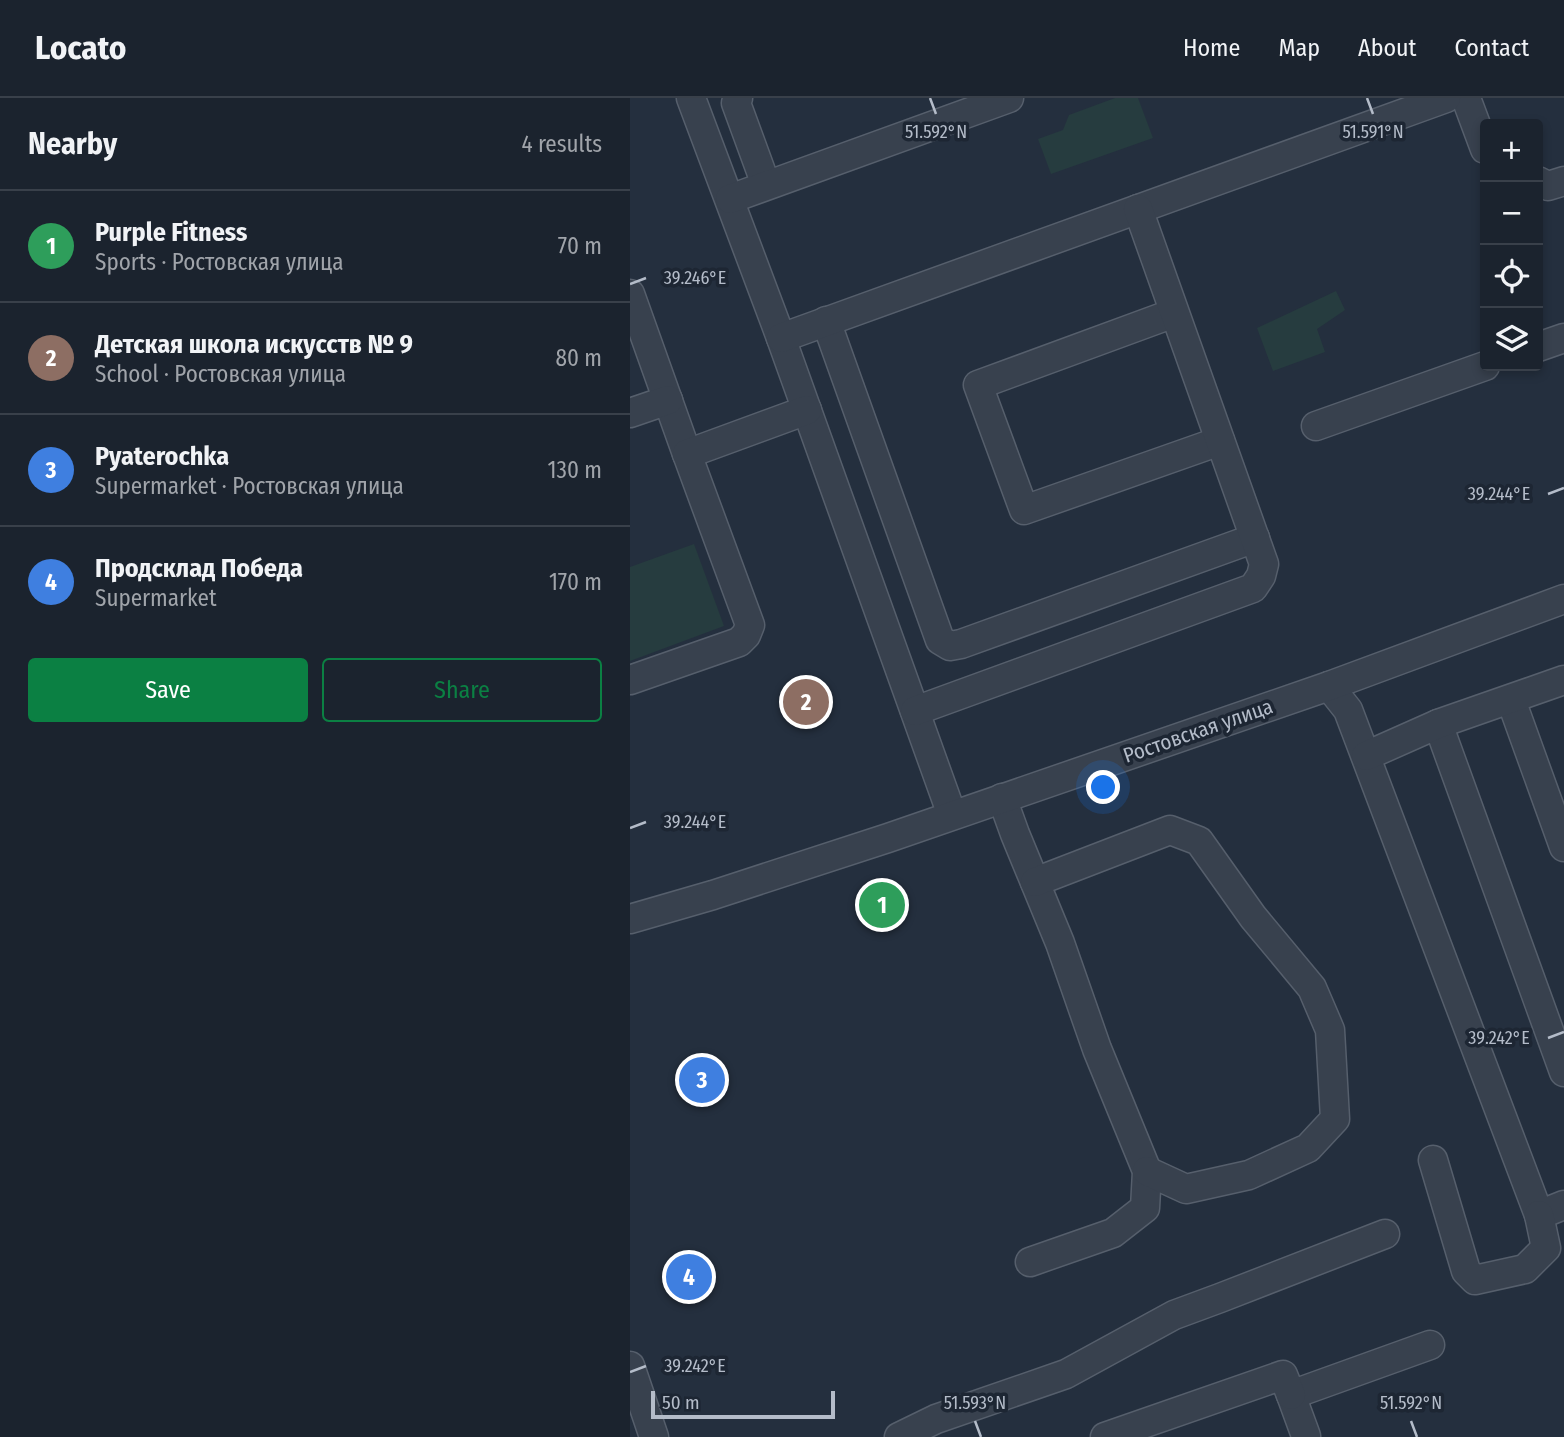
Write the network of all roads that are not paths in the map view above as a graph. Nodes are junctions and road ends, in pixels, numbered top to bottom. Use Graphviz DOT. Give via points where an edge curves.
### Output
graph roads {
  1 [pos="691,98"];
  2 [pos="738,98"];
  3 [pos="1009,98"];
  4 [pos="1446,98"];
  5 [pos="1466,98"];
  6 [pos="1480,136"];
  7 [pos="1564,181"];
  8 [pos="1540,182"];
  9 [pos="766,185"];
  10 [pos="730,199"];
  11 [pos="1138,209"];
  12 [pos="630,294"];
  13 [pos="1174,313"];
  14 [pos="826,321"];
  15 [pos="780,338"];
  16 [pos="1564,338"];
  17 [pos="1543,345"];
  18 [pos="1480,368"];
  19 [pos="668,400"];
  20 [pos="807,411"];
  21 [pos="630,414"];
  22 [pos="1316,426"];
  23 [pos="1220,441"];
  24 [pos="687,454"];
  25 [pos="1255,538"];
  26 [pos="1564,599"];
  27 [pos="630,680"];
  28 [pos="1564,680"];
  29 [pos="1329,686"];
  30 [pos="1511,700"];
  31 [pos="915,711"];
  32 [pos="1438,724"];
  33 [pos="1366,756"];
  34 [pos="1002,798"];
  35 [pos="952,815"];
  36 [pos="1564,847"];
  37 [pos="1035,882"];
  38 [pos="630,919"];
  39 [pos="1564,1072"];
  40 [pos="1433,1160"];
  41 [pos="1147,1171"];
  42 [pos="1551,1210"];
  43 [pos="1385,1234"];
  44 [pos="1030,1262"];
  45 [pos="1430,1345"];
  46 [pos="630,1366"];
  47 [pos="1291,1395"];
  48 [pos="654,1437"];
  49 [pos="899,1437"];
  50 [pos="1105,1437"];
  51 [pos="1305,1437"];
  1 -- 10 [label="street"];
  2 -- 9 [label="street"];
  3 -- 9 [label="street"];
  4 -- 11 [label="street"];
  5 -- 6 [label="street"];
  7 -- 8 [label="street" via="1548,186"];
  9 -- 10 [label="street"];
  10 -- 15 [label="street"];
  11 -- 13 [label="street"];
  11 -- 14 [label="street"];
  12 -- 19 [label="street"];
  13 -- 23 [label="street"];
  13 -- 23 [label="street" via="978,385 1024,510"];
  14 -- 15 [label="street"];
  14 -- 25 [label="street" via="940,640 950,646"];
  15 -- 20 [label="street"];
  16 -- 17 [label="street"];
  18 -- 22 [label="street"];
  19 -- 21 [label="street"];
  19 -- 24 [label="street"];
  20 -- 24 [label="street"];
  20 -- 31 [label="street"];
  23 -- 25 [label="street"];
  24 -- 27 [label="street" via="750,625 739,642"];
  25 -- 31 [label="street" via="1264,564 1253,588"];
  26 -- 29 [label="street, Ростовская улица"];
  28 -- 30 [label="street"];
  29 -- 33 [label="street" via="1348,709"];
  29 -- 34 [label="street, Ростовская улица"];
  30 -- 32 [label="street"];
  30 -- 36 [label="street"];
  31 -- 35 [label="street"];
  32 -- 33 [label="street"];
  32 -- 39 [label="street"];
  33 -- 42 [label="street"];
  34 -- 35 [label="street, Ростовская улица"];
  34 -- 37 [label="street"];
  35 -- 38 [label="street, Ростовская улица"];
  37 -- 41 [label="street"];
  37 -- 41 [label="street" via="1170,830 1199,841 1312,988 1330,1030 1335,1119 1308,1148 1250,1175 1186,1189"];
  40 -- 42 [label="street" via="1466,1271 1475,1280 1525,1269 1546,1248"];
  41 -- 44 [label="street" via="1145,1208 1113,1233"];
  43 -- 49 [label="street" via="1174,1315 1066,1374 936,1419"];
  45 -- 47 [label="street"];
  46 -- 48 [label="street"];
  47 -- 50 [label="street" via="1283,1374"];
  47 -- 51 [label="street"];
}
